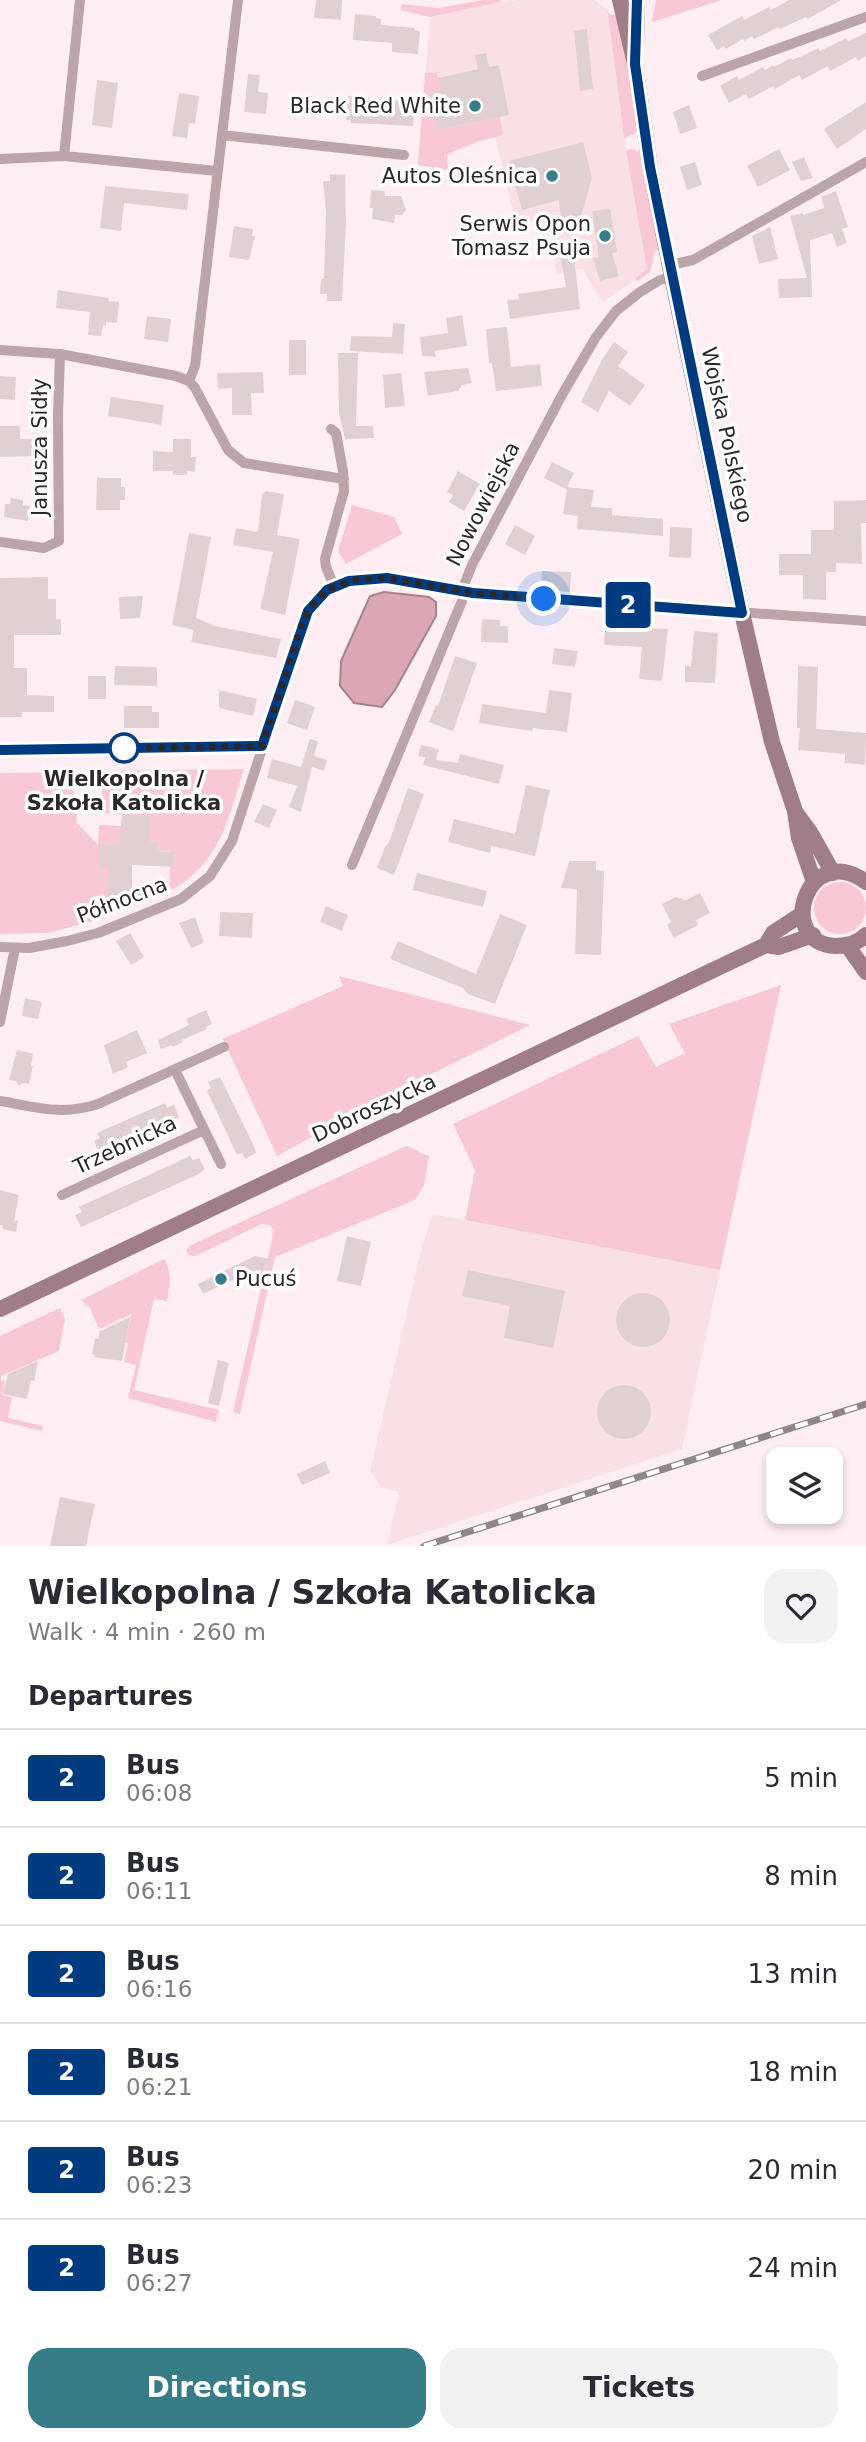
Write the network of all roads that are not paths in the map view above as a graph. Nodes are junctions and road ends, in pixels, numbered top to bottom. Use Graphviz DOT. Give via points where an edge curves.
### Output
graph roads {
  1 [pos="80,0"];
  2 [pos="238,0"];
  3 [pos="620,0"];
  4 [pos="637,0"];
  5 [pos="866,17"];
  6 [pos="635,64"];
  7 [pos="702,76"];
  8 [pos="222,135"];
  9 [pos="404,155"];
  10 [pos="64,156"];
  11 [pos="0,159"];
  12 [pos="866,162"];
  13 [pos="217,172"];
  14 [pos="671,271"];
  15 [pos="0,350"];
  16 [pos="60,354"];
  17 [pos="189,381"];
  18 [pos="331,429"];
  19 [pos="344,479"];
  20 [pos="0,542"];
  21 [pos="334,586"];
  22 [pos="463,592"];
  23 [pos="742,613"];
  24 [pos="866,621"];
  25 [pos="262,746"];
  26 [pos="0,750"];
  27 [pos="795,811"];
  28 [pos="352,866"];
  29 [pos="833,873"];
  30 [pos="814,881"];
  31 [pos="866,883"];
  32 [pos="802,914"];
  33 [pos="813,935"];
  34 [pos="866,935"];
  35 [pos="766,945"];
  36 [pos="848,946"];
  37 [pos="0,947"];
  38 [pos="15,948"];
  39 [pos="866,972"];
  40 [pos="0,1022"];
  41 [pos="224,1047"];
  42 [pos="175,1070"];
  43 [pos="0,1101"];
  44 [pos="204,1130"];
  45 [pos="221,1164"];
  46 [pos="62,1195"];
  47 [pos="0,1309"];
  1 -- 10 [label="street"];
  2 -- 8 [label="street"];
  3 -- 6 [label="main road, Wojska Polskiego"];
  4 -- 6 [label="main road, Wojska Polskiego"];
  5 -- 7 [label="street"];
  6 -- 14 [label="main road, Wojska Polskiego"];
  8 -- 9 [label="street"];
  8 -- 13 [label="street"];
  10 -- 11 [label="street"];
  10 -- 13 [label="street"];
  12 -- 14 [label="street, Nowowiejska"];
  13 -- 17 [label="street" via="195,366"];
  14 -- 22 [label="street, Nowowiejska" via="617,311 592,343 472,565"];
  14 -- 23 [label="main road, Wojska Polskiego"];
  15 -- 16 [label="street"];
  16 -- 17 [label="street"];
  16 -- 20 [label="street, Janusza Sidły" via="59,541 44,548"];
  17 -- 19 [label="street" via="228,450 244,463"];
  18 -- 19 [label="street" via="336,433"];
  19 -- 21 [label="street" via="325,559"];
  21 -- 22 [label="street" via="387,578"];
  21 -- 25 [label="street, Północna" via="304,617"];
  22 -- 23 [label="street"];
  22 -- 28 [label="street, Nowowiejska"];
  23 -- 24 [label="street"];
  23 -- 27 [label="main road, Wojska Polskiego" via="772,741"];
  25 -- 26 [label="street"];
  25 -- 38 [label="street, Północna" via="232,841 201,884 169,904 98,933"];
  27 -- 29 [label="main road, Wojska Polskiego"];
  27 -- 30 [label="main road, Wojska Polskiego"];
  29 -- 30 [label="main road"];
  29 -- 31 [label="main road"];
  30 -- 32 [label="main road" via="806,892"];
  32 -- 33 [label="main road"];
  32 -- 35 [label="main road, Dobroszycka" via="773,933"];
  33 -- 35 [label="main road, Dobroszycka" via="779,947"];
  33 -- 36 [label="main road" via="833,946"];
  34 -- 36 [label="main road"];
  35 -- 47 [label="main road, Dobroszycka"];
  36 -- 39 [label="main road"];
  37 -- 38 [label="street, Północna"];
  38 -- 40 [label="street"];
  41 -- 42 [label="street"];
  42 -- 43 [label="street" via="76,1111"];
  42 -- 44 [label="street, Trzebnicka"];
  44 -- 45 [label="street, Trzebnicka"];
  44 -- 46 [label="street, Trzebnicka"];
}
